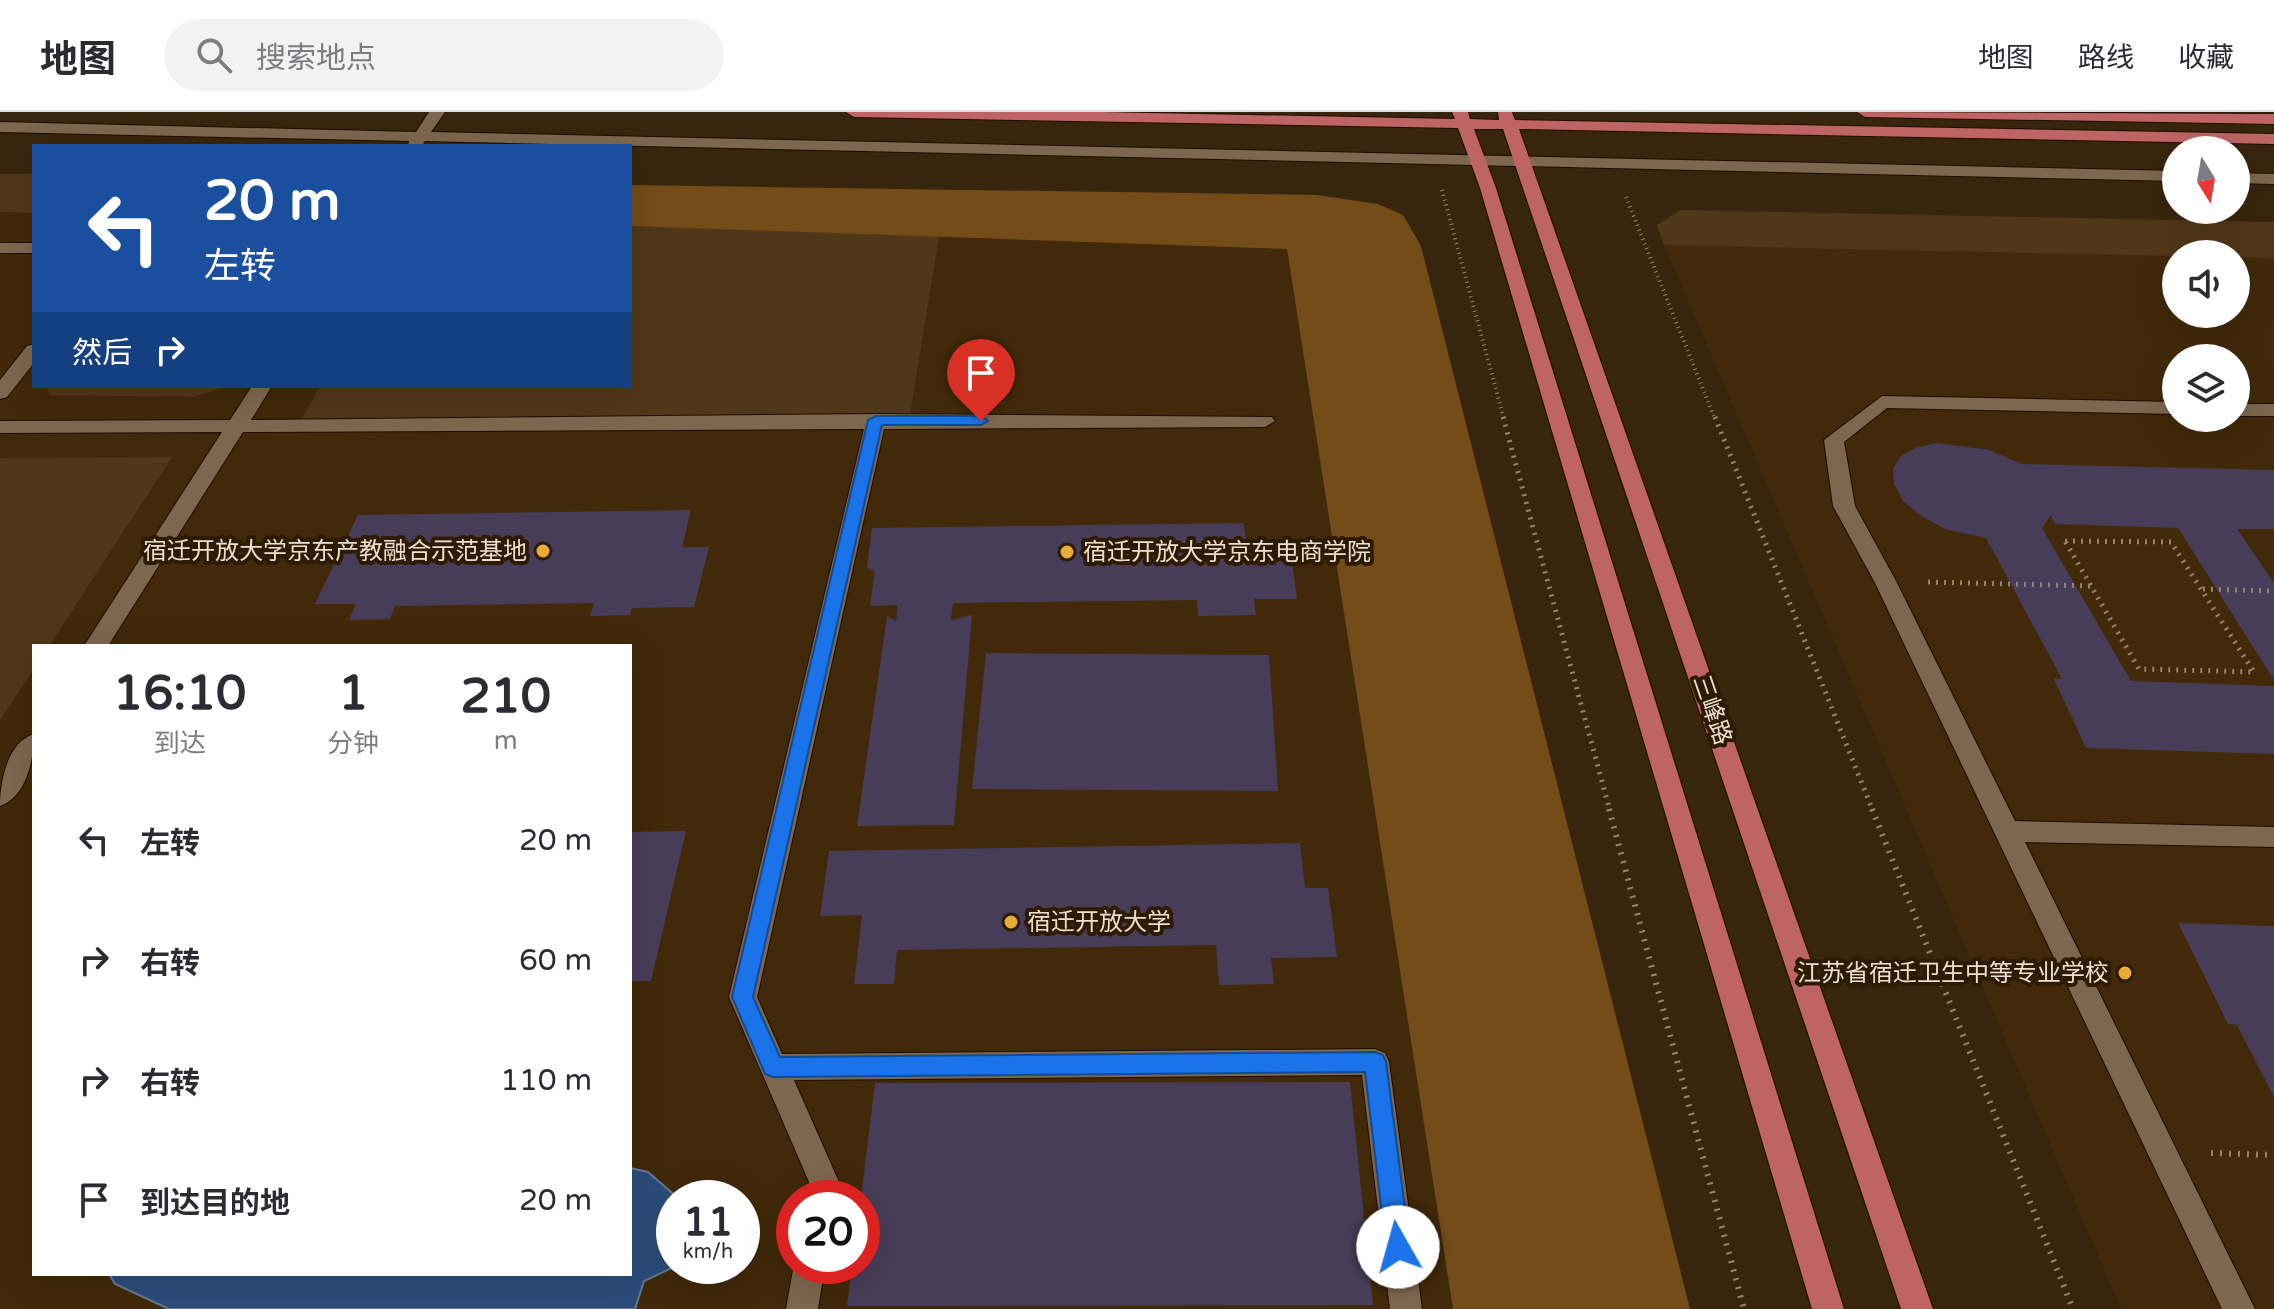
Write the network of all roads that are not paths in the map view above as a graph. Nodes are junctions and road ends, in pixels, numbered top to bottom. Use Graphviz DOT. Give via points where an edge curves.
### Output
graph roads {
  1 [pos="225,112"];
  2 [pos="437,112"];
  3 [pos="854,112"];
  4 [pos="1865,112"];
  5 [pos="1462,118"];
  6 [pos="1507,119"];
  7 [pos="2274,119"];
  8 [pos="0,127"];
  9 [pos="209,131"];
  10 [pos="2274,139"];
  11 [pos="418,140"];
  12 [pos="199,144"];
  13 [pos="632,144"];
  14 [pos="632,144"];
  15 [pos="1524,160"];
  16 [pos="1479,161"];
  17 [pos="2162,176"];
  18 [pos="2250,178"];
  19 [pos="2274,179"];
  20 [pos="0,248"];
  21 [pos="32,248"];
  22 [pos="32,352"];
  23 [pos="8,373"];
  24 [pos="261,388"];
  25 [pos="0,393"];
  26 [pos="2162,408"];
  27 [pos="2250,410"];
  28 [pos="2274,410"];
  29 [pos="876,420"];
  30 [pos="1265,421"];
  31 [pos="0,427"];
  32 [pos="236,427"];
  33 [pos="97,644"];
  34 [pos="32,746"];
  35 [pos="0,796"];
  36 [pos="2004,831"];
  37 [pos="2274,837"];
  38 [pos="773,1067"];
  39 [pos="823,1180"];
  40 [pos="806,1284"];
  41 [pos="802,1309"];
  42 [pos="1406,1309"];
  43 [pos="1828,1309"];
  44 [pos="1917,1309"];
  45 [pos="2239,1309"];
  1 -- 9 [label="lane"];
  2 -- 11 [label="lane"];
  3 -- 5 [label="main road"];
  4 -- 7 [label="main road"];
  5 -- 6 [label="main road"];
  5 -- 16 [label="main road"];
  6 -- 10 [label="main road"];
  6 -- 15 [label="main road, 三峰路"];
  8 -- 9 [label="lane"];
  9 -- 11 [label="lane"];
  9 -- 12 [label="lane"];
  11 -- 13 [label="lane"];
  14 -- 16 [label="lane"];
  15 -- 16 [label="lane"];
  15 -- 17 [label="lane"];
  15 -- 44 [label="main road, 三峰路"];
  16 -- 43 [label="main road"];
  18 -- 19 [label="lane"];
  20 -- 21 [label="lane"];
  22 -- 23 [label="lane"];
  23 -- 25 [label="lane"];
  24 -- 32 [label="lane"];
  26 -- 36 [label="lane" via="1882,402 1834,440 1844,506"];
  27 -- 28 [label="lane"];
  29 -- 30 [label="lane"];
  29 -- 32 [label="lane"];
  29 -- 38 [label="lane" via="743,997"];
  31 -- 32 [label="lane"];
  32 -- 33 [label="lane"];
  34 -- 35 [label="lane"];
  36 -- 37 [label="lane"];
  36 -- 45 [label="lane"];
  38 -- 39 [label="lane"];
  38 -- 42 [label="lane" via="1375,1062"];
  40 -- 41 [label="lane"];
}
